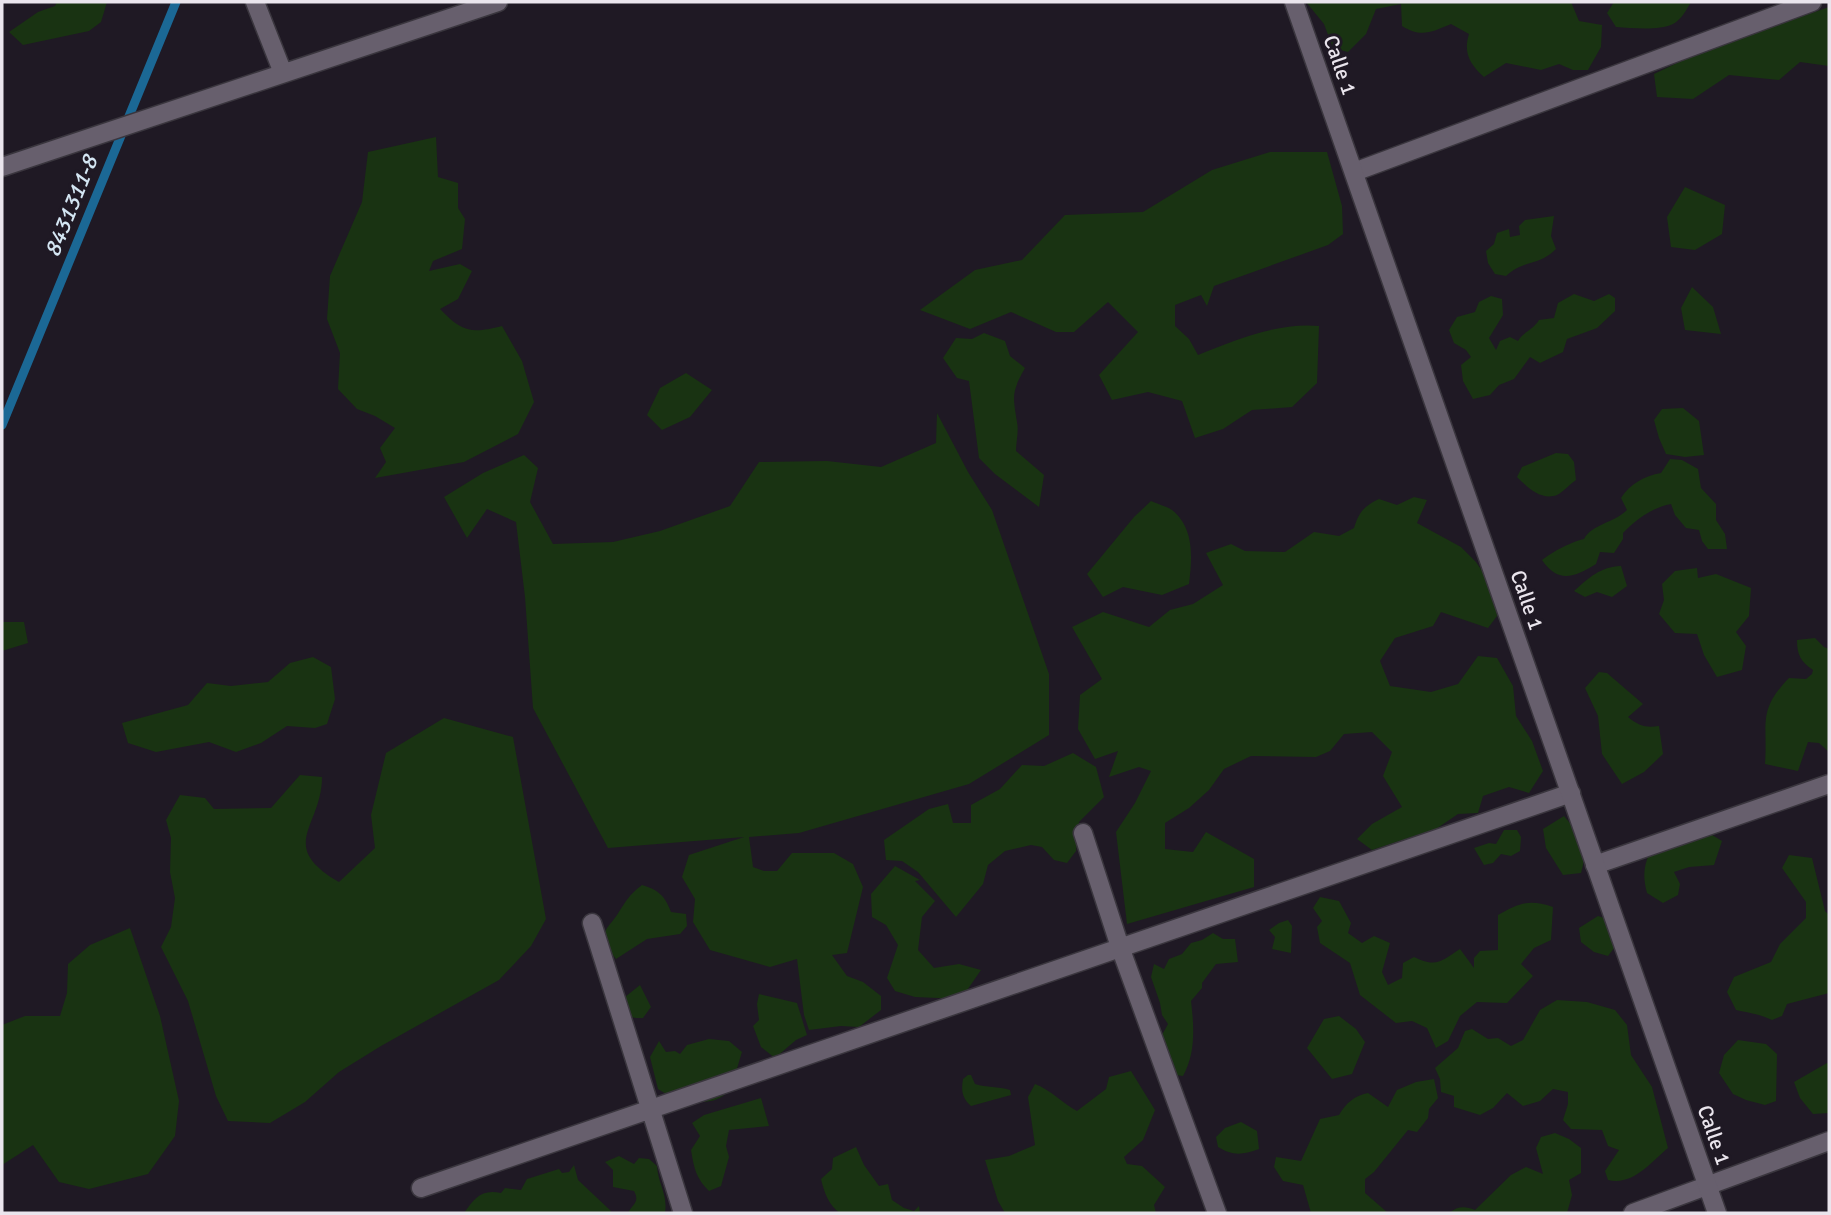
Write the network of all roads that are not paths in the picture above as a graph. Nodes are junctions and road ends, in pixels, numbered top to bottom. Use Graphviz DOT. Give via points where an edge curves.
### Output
graph roads {
  1 [pos="255,2"];
  2 [pos="498,2"];
  3 [pos="1294,2"];
  4 [pos="1812,2"];
  5 [pos="283,73"];
  6 [pos="2,167"];
  7 [pos="1354,172"];
  8 [pos="1829,783"];
  9 [pos="1570,793"];
  10 [pos="1083,833"];
  11 [pos="1595,865"];
  12 [pos="592,923"];
  13 [pos="1120,947"];
  14 [pos="651,1107"];
  15 [pos="1829,1141"];
  16 [pos="1707,1186"];
  17 [pos="421,1188"];
  18 [pos="683,1213"];
  19 [pos="1217,1213"];
  20 [pos="1633,1213"];
  21 [pos="1717,1213"];
  1 -- 5 [label="street"];
  2 -- 5 [label="street"];
  3 -- 7 [label="street, Calle 1"];
  4 -- 7 [label="street"];
  5 -- 6 [label="street"];
  7 -- 9 [label="street, Calle 1"];
  8 -- 11 [label="street"];
  9 -- 11 [label="street, Calle 1"];
  9 -- 13 [label="street"];
  10 -- 13 [label="street"];
  11 -- 16 [label="street, Calle 1"];
  12 -- 14 [label="street"];
  13 -- 14 [label="street"];
  13 -- 19 [label="street"];
  14 -- 17 [label="street"];
  14 -- 18 [label="street"];
  15 -- 16 [label="street"];
  16 -- 20 [label="street"];
  16 -- 21 [label="street, Calle 1"];
}
